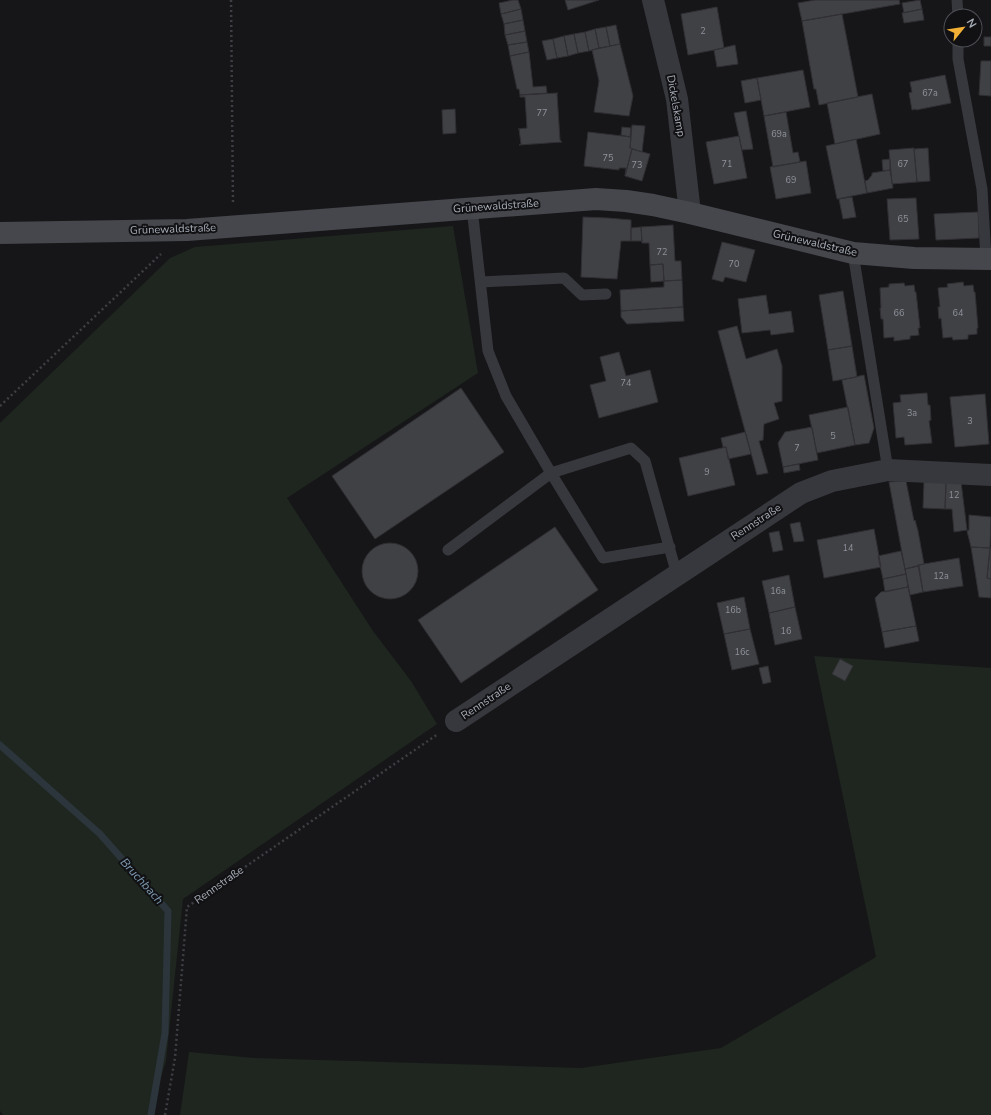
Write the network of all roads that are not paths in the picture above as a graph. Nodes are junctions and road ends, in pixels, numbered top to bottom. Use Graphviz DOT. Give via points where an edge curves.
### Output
graph roads {
  1 [pos="653,0"];
  2 [pos="958,48"];
  3 [pos="472,208"];
  4 [pos="690,213"];
  5 [pos="0,233"];
  6 [pos="853,253"];
  7 [pos="989,259"];
  8 [pos="481,282"];
  9 [pos="606,294"];
  10 [pos="888,470"];
  11 [pos="551,473"];
  12 [pos="991,475"];
  13 [pos="670,547"];
  14 [pos="448,550"];
  15 [pos="676,575"];
  16 [pos="456,721"];
  1 -- 4 [label="street, Dickelskamp" via="677,98"];
  2 -- 7 [label="lane, Grünewaldstraße" via="982,189"];
  3 -- 4 [label="street, Grünewaldstraße" via="596,199 653,205"];
  3 -- 5 [label="street, Grünewaldstraße" via="187,230"];
  3 -- 8 [label="lane"];
  4 -- 6 [label="street, Grünewaldstraße"];
  6 -- 7 [label="street, Grünewaldstraße" via="914,258"];
  6 -- 10 [label="lane"];
  8 -- 9 [label="lane" via="564,278 582,295"];
  8 -- 11 [label="lane" via="488,351 506,396"];
  10 -- 12 [label="street, Rennstraße"];
  10 -- 15 [label="street, Rennstraße" via="832,481 801,493"];
  11 -- 13 [label="lane" via="603,558"];
  11 -- 13 [label="lane" via="631,448 645,461"];
  11 -- 14 [label="lane"];
  13 -- 15 [label="lane"];
  15 -- 16 [label="street, Rennstraße"];
}
